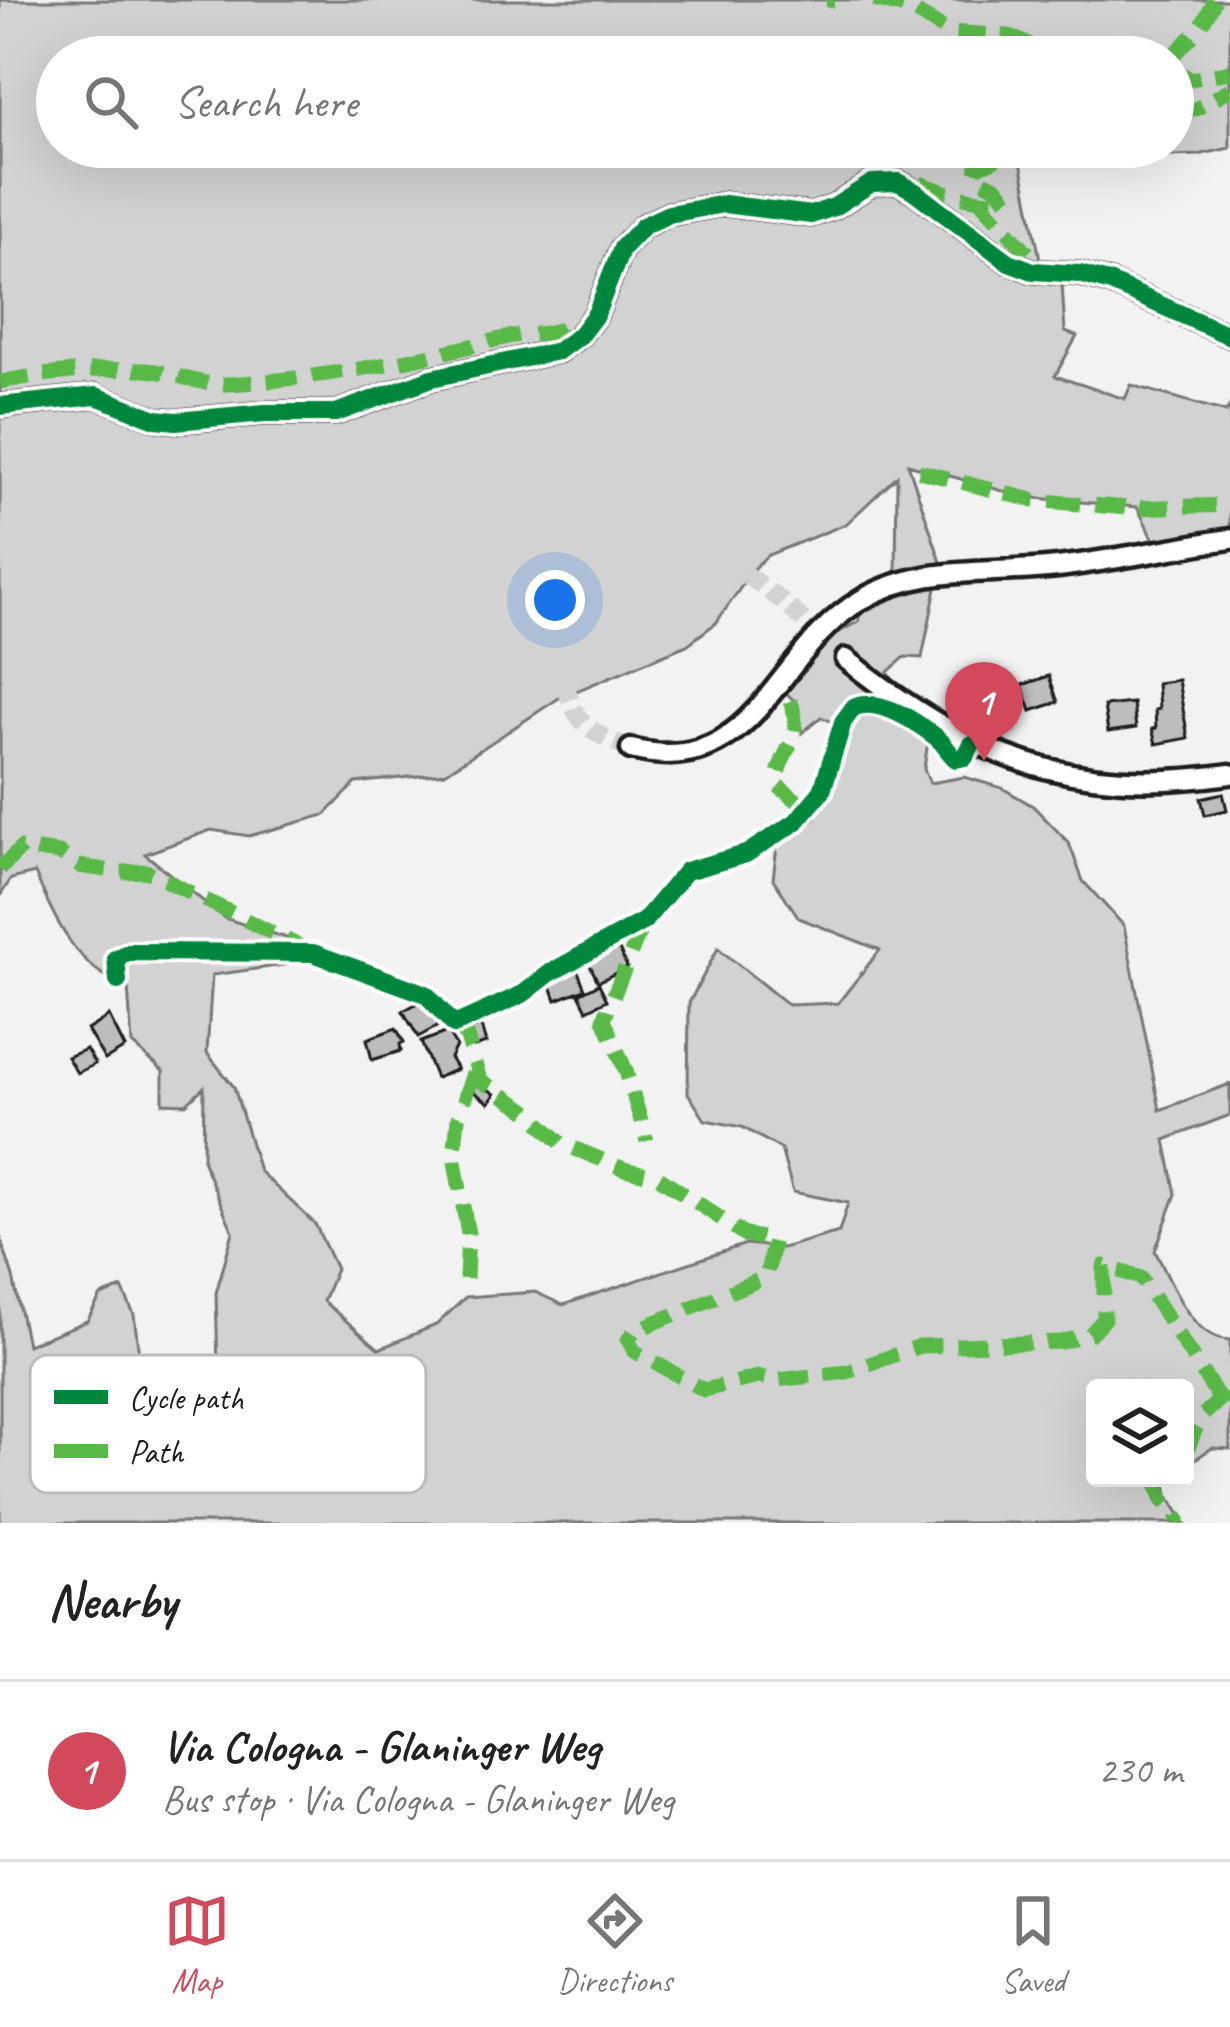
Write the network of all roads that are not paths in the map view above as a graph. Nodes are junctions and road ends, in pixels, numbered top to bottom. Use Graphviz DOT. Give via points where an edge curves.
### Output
graph roads {
  1 [pos="1230,336"];
  2 [pos="0,406"];
  3 [pos="1230,539"];
  4 [pos="845,659"];
  5 [pos="971,744"];
  6 [pos="631,749"];
  7 [pos="1230,774"];
  8 [pos="118,981"];
  1 -- 2 [label="street" via="1111,283 1009,262 914,191 884,181 812,215 711,205 651,220 616,257 589,325 558,350 432,378 349,410 176,421 96,397"];
  3 -- 6 [label="street" via="1084,564 902,581 826,625 724,740 672,756"];
  4 -- 5 [label="street"];
  5 -- 7 [label="street" via="1085,776"];
  5 -- 8 [label="street" via="956,758 884,707 854,707 822,791 796,822 758,848 686,872 644,920 523,994 454,1025 426,994 313,953 130,952 116,958"];
}
